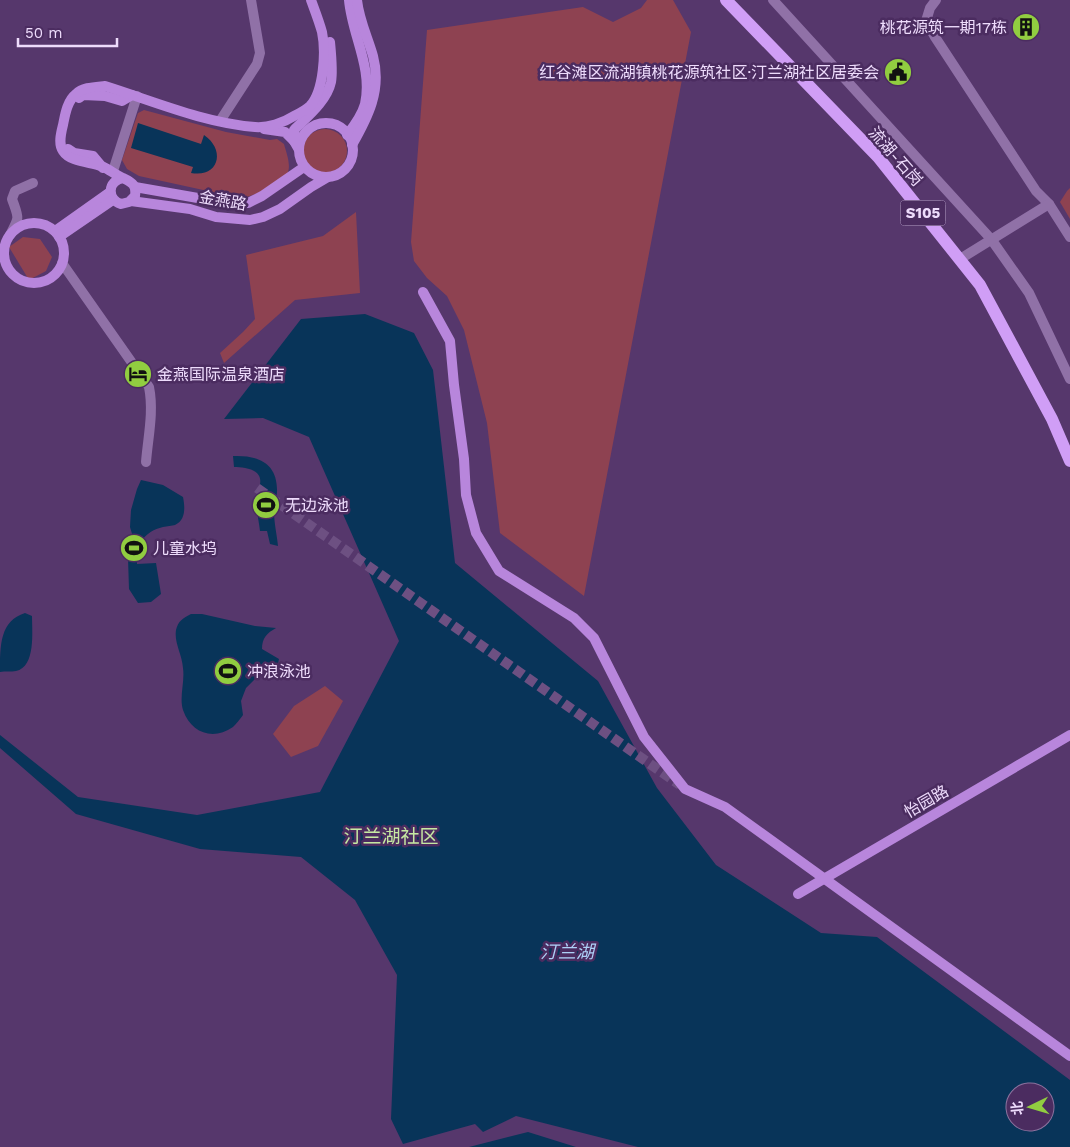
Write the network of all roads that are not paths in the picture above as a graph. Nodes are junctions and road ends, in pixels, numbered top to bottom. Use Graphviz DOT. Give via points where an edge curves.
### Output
graph roads {
  1 [pos="251,0"];
  2 [pos="311,0"];
  3 [pos="317,0"];
  4 [pos="349,0"];
  5 [pos="357,0"];
  6 [pos="726,0"];
  7 [pos="773,0"];
  8 [pos="936,0"];
  9 [pos="134,95"];
  10 [pos="220,121"];
  11 [pos="256,127"];
  12 [pos="347,135"];
  13 [pos="296,145"];
  14 [pos="352,145"];
  15 [pos="304,167"];
  16 [pos="107,169"];
  17 [pos="123,178"];
  18 [pos="328,178"];
  19 [pos="33,183"];
  20 [pos="135,187"];
  21 [pos="111,193"];
  22 [pos="131,201"];
  23 [pos="1050,204"];
  24 [pos="57,234"];
  25 [pos="5,236"];
  26 [pos="1070,237"];
  27 [pos="991,239"];
  28 [pos="960,259"];
  29 [pos="62,263"];
  30 [pos="423,292"];
  31 [pos="1070,378"];
  32 [pos="1070,461"];
  33 [pos="146,462"];
  34 [pos="1070,734"];
  35 [pos="824,878"];
  36 [pos="798,894"];
  37 [pos="1070,1056"];
  1 -- 10 [label="street" via="260,53 257,64"];
  2 -- 11 [label="street" via="324,48 319,89 312,104 304,111 287,121"];
  3 -- 13 [label="street" via="330,42 331,82 321,100 294,130"];
  4 -- 12 [label="street" via="366,81 365,105"];
  5 -- 14 [label="street, 金燕路" via="374,58 375,78 373,102 367,120"];
  6 -- 28 [label="main road, 流湖-石岗 / S105" via="878,158"];
  7 -- 27 [label="street"];
  8 -- 23 [label="street" via="926,21 1036,191"];
  9 -- 10 [label="street"];
  9 -- 16 [label="street"];
  9 -- 16 [label="street" via="105,86 90,87 72,97 66,112 61,150 66,156"];
  10 -- 11 [label="street"];
  11 -- 13 [label="street" via="285,132"];
  12 -- 13 [label="street" via="336,125 319,124 304,133"];
  12 -- 14 [label="street"];
  13 -- 15 [label="street"];
  14 -- 18 [label="street, 金燕路" via="350,163"];
  15 -- 18 [label="street" via="310,173"];
  15 -- 20 [label="street, 金燕路" via="248,203 232,204"];
  16 -- 17 [label="street, 金燕路"];
  16 -- 21 [label="street"];
  17 -- 20 [label="street, 金燕路"];
  17 -- 21 [label="street" via="115,181"];
  18 -- 22 [label="street, 金燕路" via="280,209 250,220"];
  19 -- 25 [label="street" via="14,191 12,199 18,219"];
  20 -- 22 [label="street"];
  21 -- 22 [label="street, 金燕路" via="121,204"];
  21 -- 24 [label="street"];
  23 -- 26 [label="street"];
  23 -- 27 [label="street"];
  24 -- 25 [label="street" via="36,223 22,226"];
  24 -- 29 [label="street" via="63,245"];
  25 -- 29 [label="street" via="6,265 20,280 40,283 50,279"];
  27 -- 28 [label="street"];
  27 -- 31 [label="street" via="1029,293"];
  28 -- 32 [label="main road, 流湖-石岗 / S105" via="980,285 1052,419"];
  29 -- 33 [label="street" via="149,387 151,414"];
  30 -- 35 [label="street" via="450,341 466,495 476,533 499,571 574,618 594,638 644,737 685,789 725,807"];
  34 -- 35 [label="street, 怡园路"];
  35 -- 36 [label="street, 怡园路"];
  35 -- 37 [label="street"];
}
